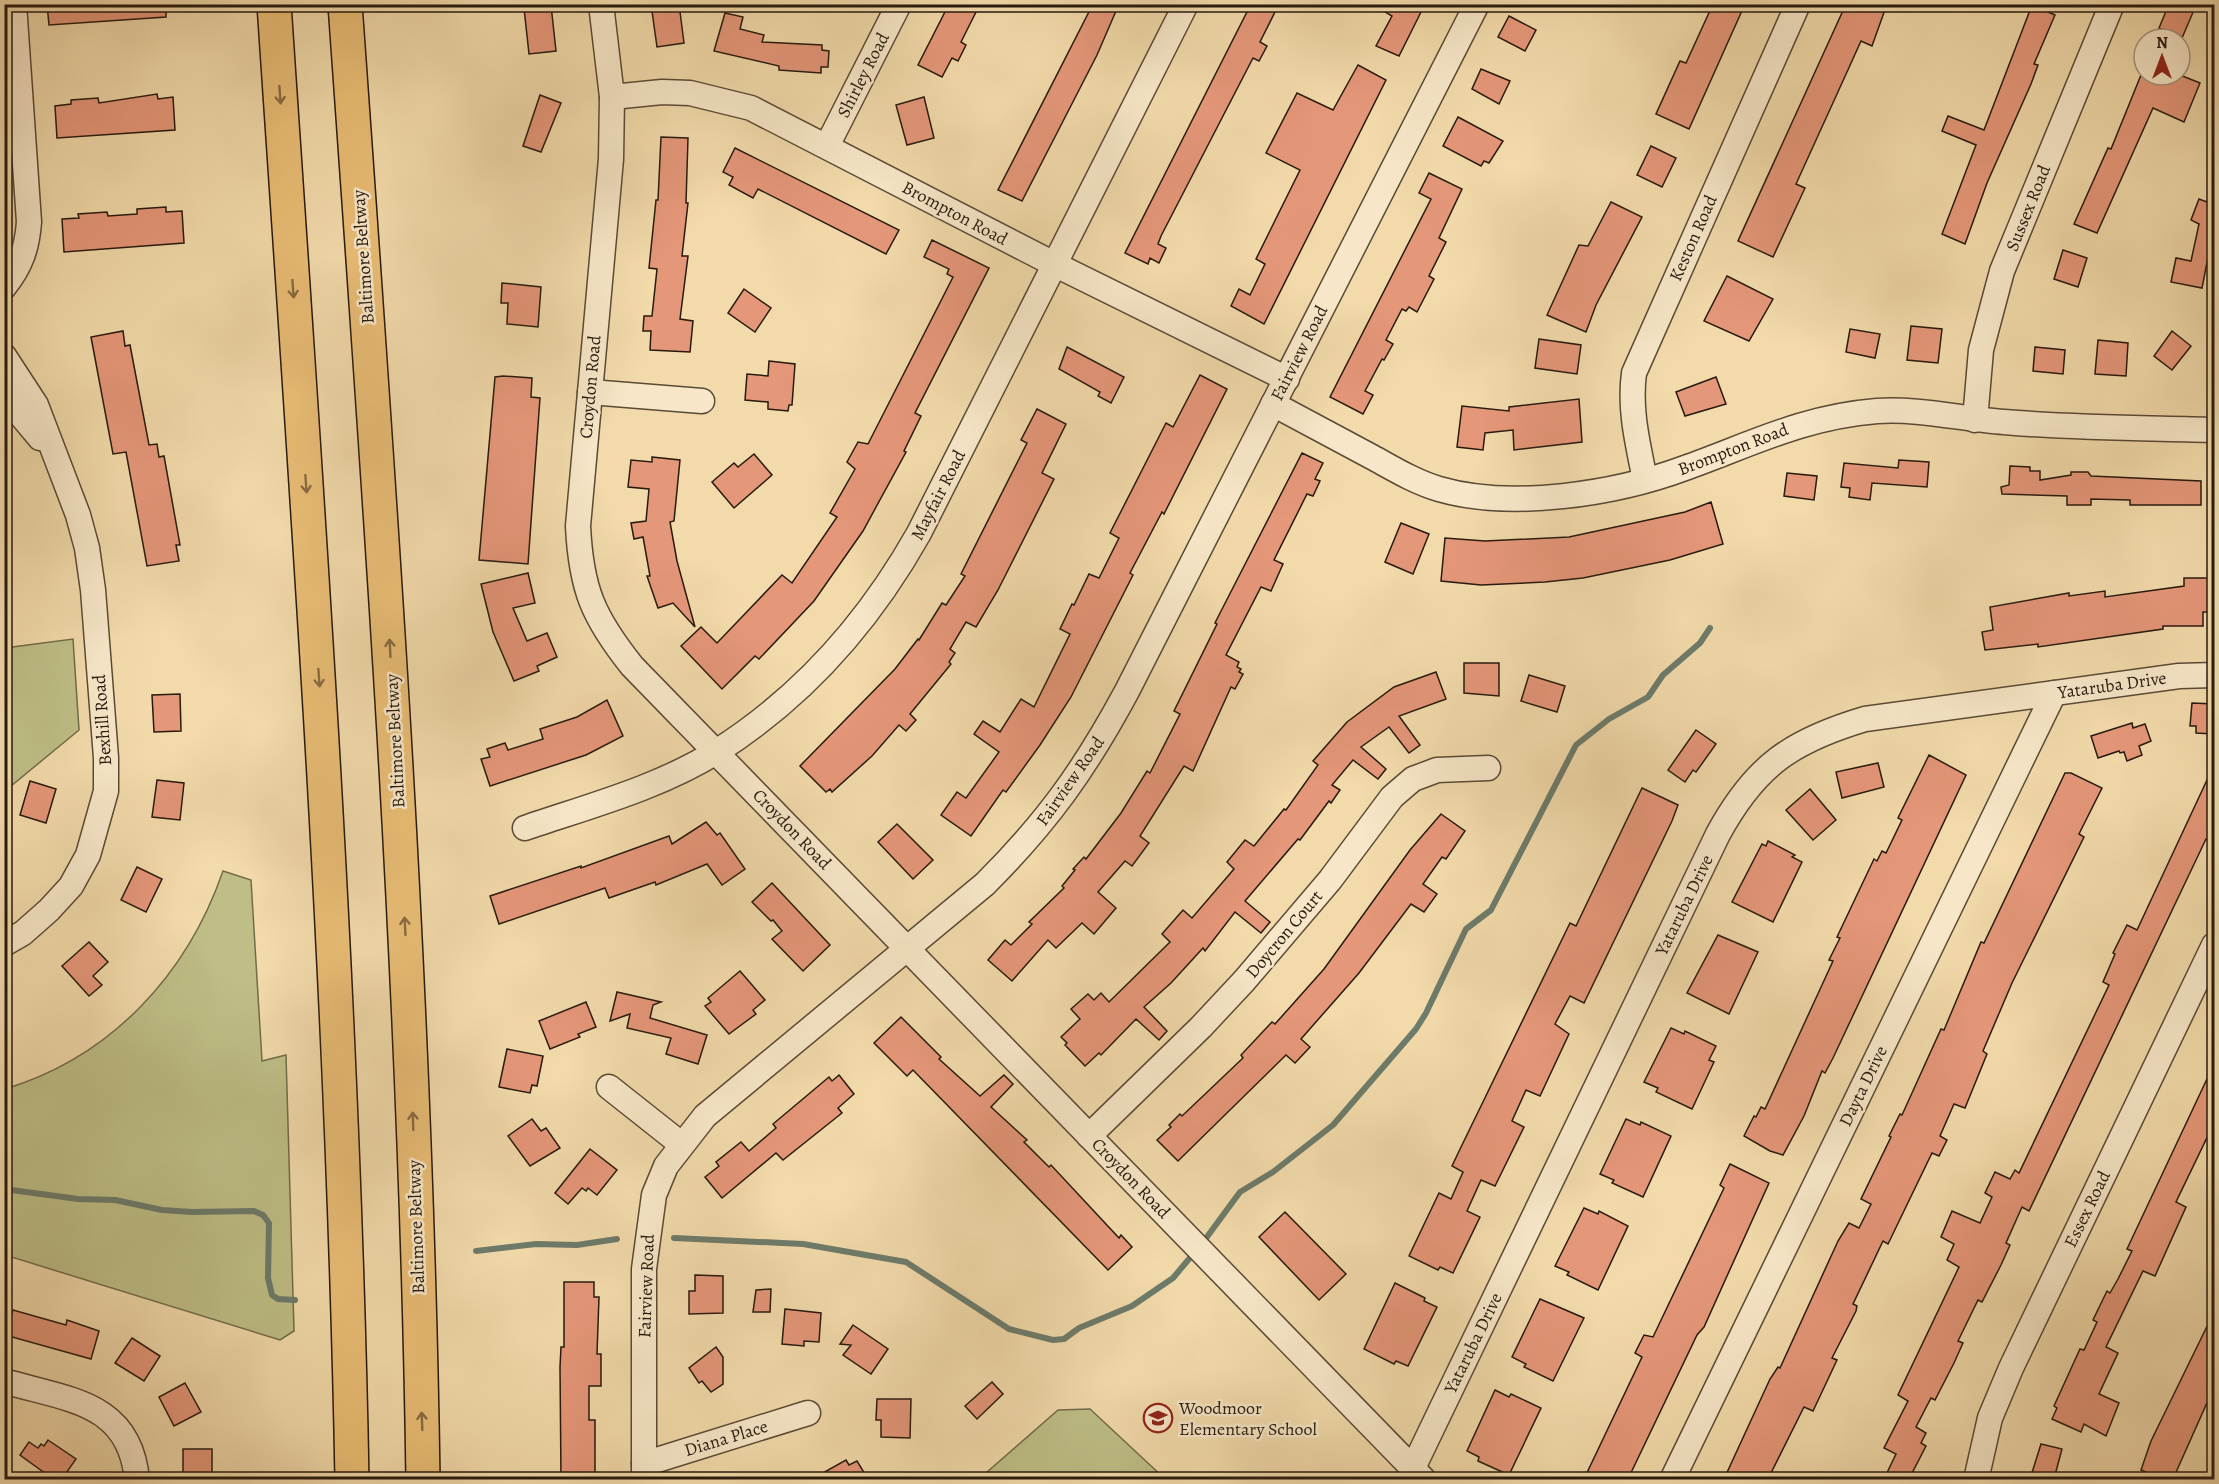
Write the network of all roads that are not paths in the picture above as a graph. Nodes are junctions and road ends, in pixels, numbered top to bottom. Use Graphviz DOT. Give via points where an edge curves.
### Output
graph roads {
  1 [pos="14,4"];
  2 [pos="274,4"];
  3 [pos="345,4"];
  4 [pos="601,4"];
  5 [pos="899,4"];
  6 [pos="1186,4"];
  7 [pos="1477,4"];
  8 [pos="1798,4"];
  9 [pos="2112,4"];
  10 [pos="612,97"];
  11 [pos="827,146"];
  12 [pos="1054,264"];
  13 [pos="4,286"];
  14 [pos="4,356"];
  15 [pos="1287,379"];
  16 [pos="590,392"];
  17 [pos="4,395"];
  18 [pos="702,401"];
  19 [pos="1273,404"];
  20 [pos="1975,420"];
  21 [pos="2214,430"];
  22 [pos="59,464"];
  23 [pos="1645,480"];
  24 [pos="2214,675"];
  25 [pos="2054,693"];
  26 [pos="716,752"];
  27 [pos="1488,768"];
  28 [pos="525,828"];
  29 [pos="4,944"];
  30 [pos="2214,945"];
  31 [pos="909,949"];
  32 [pos="609,1088"];
  33 [pos="1089,1136"];
  34 [pos="681,1144"];
  35 [pos="4,1381"];
  36 [pos="808,1413"];
  37 [pos="644,1472"];
  38 [pos="1418,1474"];
  39 [pos="138,1479"];
  40 [pos="352,1479"];
  41 [pos="423,1479"];
  42 [pos="1672,1479"];
  43 [pos="1976,1479"];
  1 -- 13 [label="street" via="29,222 28,245 20,265"];
  2 -- 40 [label="highway, one-way" via="323,736 340,1093"];
  41 -- 3 [label="highway, Baltimore Beltway, one-way" via="405,914"];
  4 -- 10 [label="street, Croydon Road"];
  5 -- 11 [label="street, Shirley Road"];
  6 -- 12 [label="street, Mayfair Road"];
  7 -- 15 [label="street, Fairview Road"];
  8 -- 23 [label="street, Keston Road" via="1634,372 1633,417"];
  9 -- 20 [label="street, Sussex Road" via="2002,271 1981,350"];
  10 -- 11 [label="street, Brompton Road" via="662,92 721,99 751,108"];
  10 -- 16 [label="street, Croydon Road" via="611,159"];
  11 -- 12 [label="street, Brompton Road"];
  12 -- 15 [label="street, Brompton Road"];
  12 -- 26 [label="street, Mayfair Road" via="895,576 871,611 819,670"];
  14 -- 22 [label="street, Bexhill Road" via="36,405"];
  15 -- 19 [label="street, Fairview Road"];
  16 -- 18 [label="street"];
  16 -- 26 [label="street, Croydon Road" via="578,526 580,564 589,597 605,632 632,666"];
  17 -- 22 [label="street, Bexhill Road"];
  19 -- 23 [label="street, Brompton Road" via="1410,477 1467,496 1545,496"];
  19 -- 31 [label="street, Fairview Road" via="1127,691 1078,777 1024,845"];
  20 -- 21 [label="street, Brompton Road"];
  20 -- 23 [label="street, Brompton Road" via="1878,411 1841,416 1769,434"];
  22 -- 29 [label="street, Bexhill Road" via="78,515 93,590 106,791 88,855 70,886 23,933"];
  24 -- 25 [label="street, Yataruba Drive"];
  25 -- 38 [label="street, Yataruba Drive" via="1865,719 1801,742 1750,784 1718,834"];
  25 -- 42 [label="street, Dayta Drive"];
  26 -- 28 [label="street, Mayfair Road" via="644,786"];
  26 -- 31 [label="street, Croydon Road"];
  27 -- 33 [label="street, Doycron Court" via="1437,770 1413,779 1392,797 1330,880 1244,981"];
  30 -- 43 [label="street, Essex Road" via="2011,1368 1990,1418"];
  31 -- 33 [label="street, Croydon Road"];
  31 -- 34 [label="street, Fairview Road" via="705,1116"];
  32 -- 34 [label="street"];
  33 -- 38 [label="street, Croydon Road"];
  34 -- 37 [label="street, Fairview Road" via="654,1195 648,1225 644,1269"];
  35 -- 39 [label="street" via="106,1414 131,1445"];
  36 -- 37 [label="street, Diana Place"];
}
